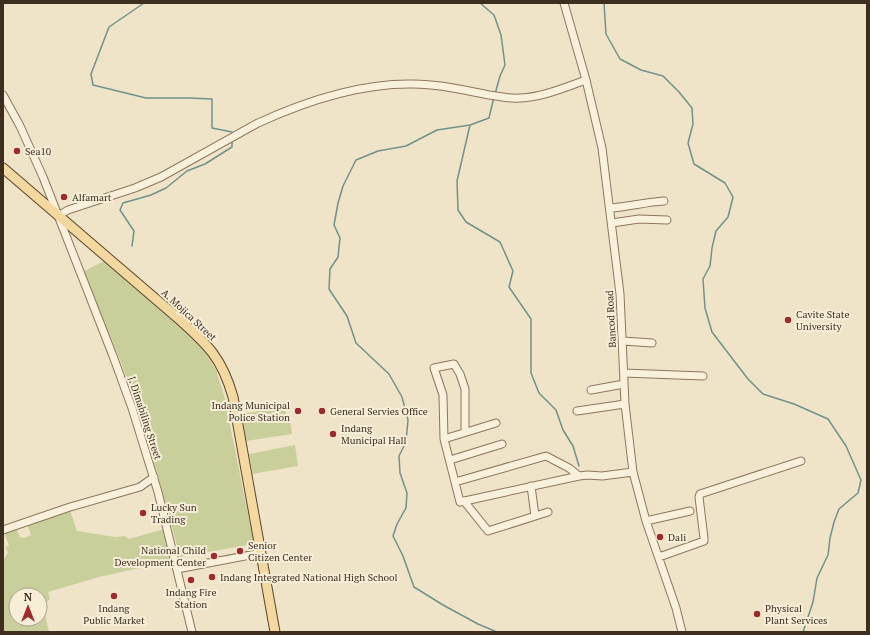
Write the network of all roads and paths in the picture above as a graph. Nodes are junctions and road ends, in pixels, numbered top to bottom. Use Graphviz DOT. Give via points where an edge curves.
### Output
graph roads {
  1 [pos="564,3"];
  2 [pos="586,80"];
  3 [pos="3,95"];
  4 [pos="3,168"];
  5 [pos="664,202"];
  6 [pos="610,208"];
  7 [pos="58,216"];
  8 [pos="667,220"];
  9 [pos="612,223"];
  10 [pos="623,341"];
  11 [pos="652,343"];
  12 [pos="624,373"];
  13 [pos="703,376"];
  14 [pos="624,384"];
  15 [pos="591,390"];
  16 [pos="625,404"];
  17 [pos="577,411"];
  18 [pos="496,423"];
  19 [pos="465,432"];
  20 [pos="444,439"];
  21 [pos="502,444"];
  22 [pos="450,460"];
  23 [pos="801,461"];
  24 [pos="633,472"];
  25 [pos="579,476"];
  26 [pos="154,477"];
  27 [pos="455,482"];
  28 [pos="531,486"];
  29 [pos="464,501"];
  30 [pos="690,511"];
  31 [pos="548,512"];
  32 [pos="535,516"];
  33 [pos="646,521"];
  34 [pos="3,530"];
  35 [pos="261,553"];
  36 [pos="659,557"];
  37 [pos="177,569"];
  38 [pos="192,632"];
  39 [pos="275,632"];
  40 [pos="682,632"];
  1 -- 2 [label="street, Bancod Road"];
  2 -- 6 [label="street, Bancod Road" via="599,131"];
  2 -- 7 [label="street" via="532,97 518,98 436,85 399,84 365,88 326,97 258,123 161,177 68,210"];
  3 -- 7 [label="street, J. Dimabiling Street" via="38,165"];
  4 -- 7 [label="main road, A. Mojica Street"];
  5 -- 6 [label="street"];
  6 -- 9 [label="street, Bancod Road"];
  7 -- 26 [label="street, J. Dimabiling Street" via="113,356"];
  7 -- 35 [label="main road, A. Mojica Street" via="179,318 201,338 218,359 233,397"];
  8 -- 9 [label="street" via="639,219"];
  9 -- 10 [label="street, Bancod Road"];
  10 -- 11 [label="street"];
  10 -- 12 [label="street, Bancod Road"];
  12 -- 13 [label="street"];
  12 -- 14 [label="street, Bancod Road"];
  14 -- 15 [label="street"];
  14 -- 16 [label="street, Bancod Road"];
  16 -- 17 [label="street"];
  16 -- 24 [label="street, Bancod Road"];
  18 -- 19 [label="street"];
  19 -- 20 [label="street"];
  19 -- 20 [label="street" via="465,389 460,374 454,364 434,368 444,398"];
  20 -- 22 [label="street"];
  21 -- 22 [label="street"];
  22 -- 27 [label="street"];
  23 -- 36 [label="street" via="700,494 704,541"];
  24 -- 25 [label="street"];
  24 -- 33 [label="street, Bancod Road"];
  25 -- 27 [label="street" via="546,456"];
  25 -- 28 [label="street"];
  26 -- 34 [label="street" via="140,487"];
  26 -- 37 [label="street, J. Dimabiling Street"];
  27 -- 29 [label="street" via="460,502"];
  28 -- 29 [label="street"];
  28 -- 32 [label="street"];
  29 -- 32 [label="street" via="488,531"];
  30 -- 33 [label="street"];
  31 -- 32 [label="street"];
  33 -- 36 [label="street, Bancod Road"];
  35 -- 37 [label="street"];
  35 -- 39 [label="main road, A. Mojica Street"];
  36 -- 40 [label="street, Bancod Road"];
  37 -- 38 [label="street, J. Dimabiling Street"];
}
